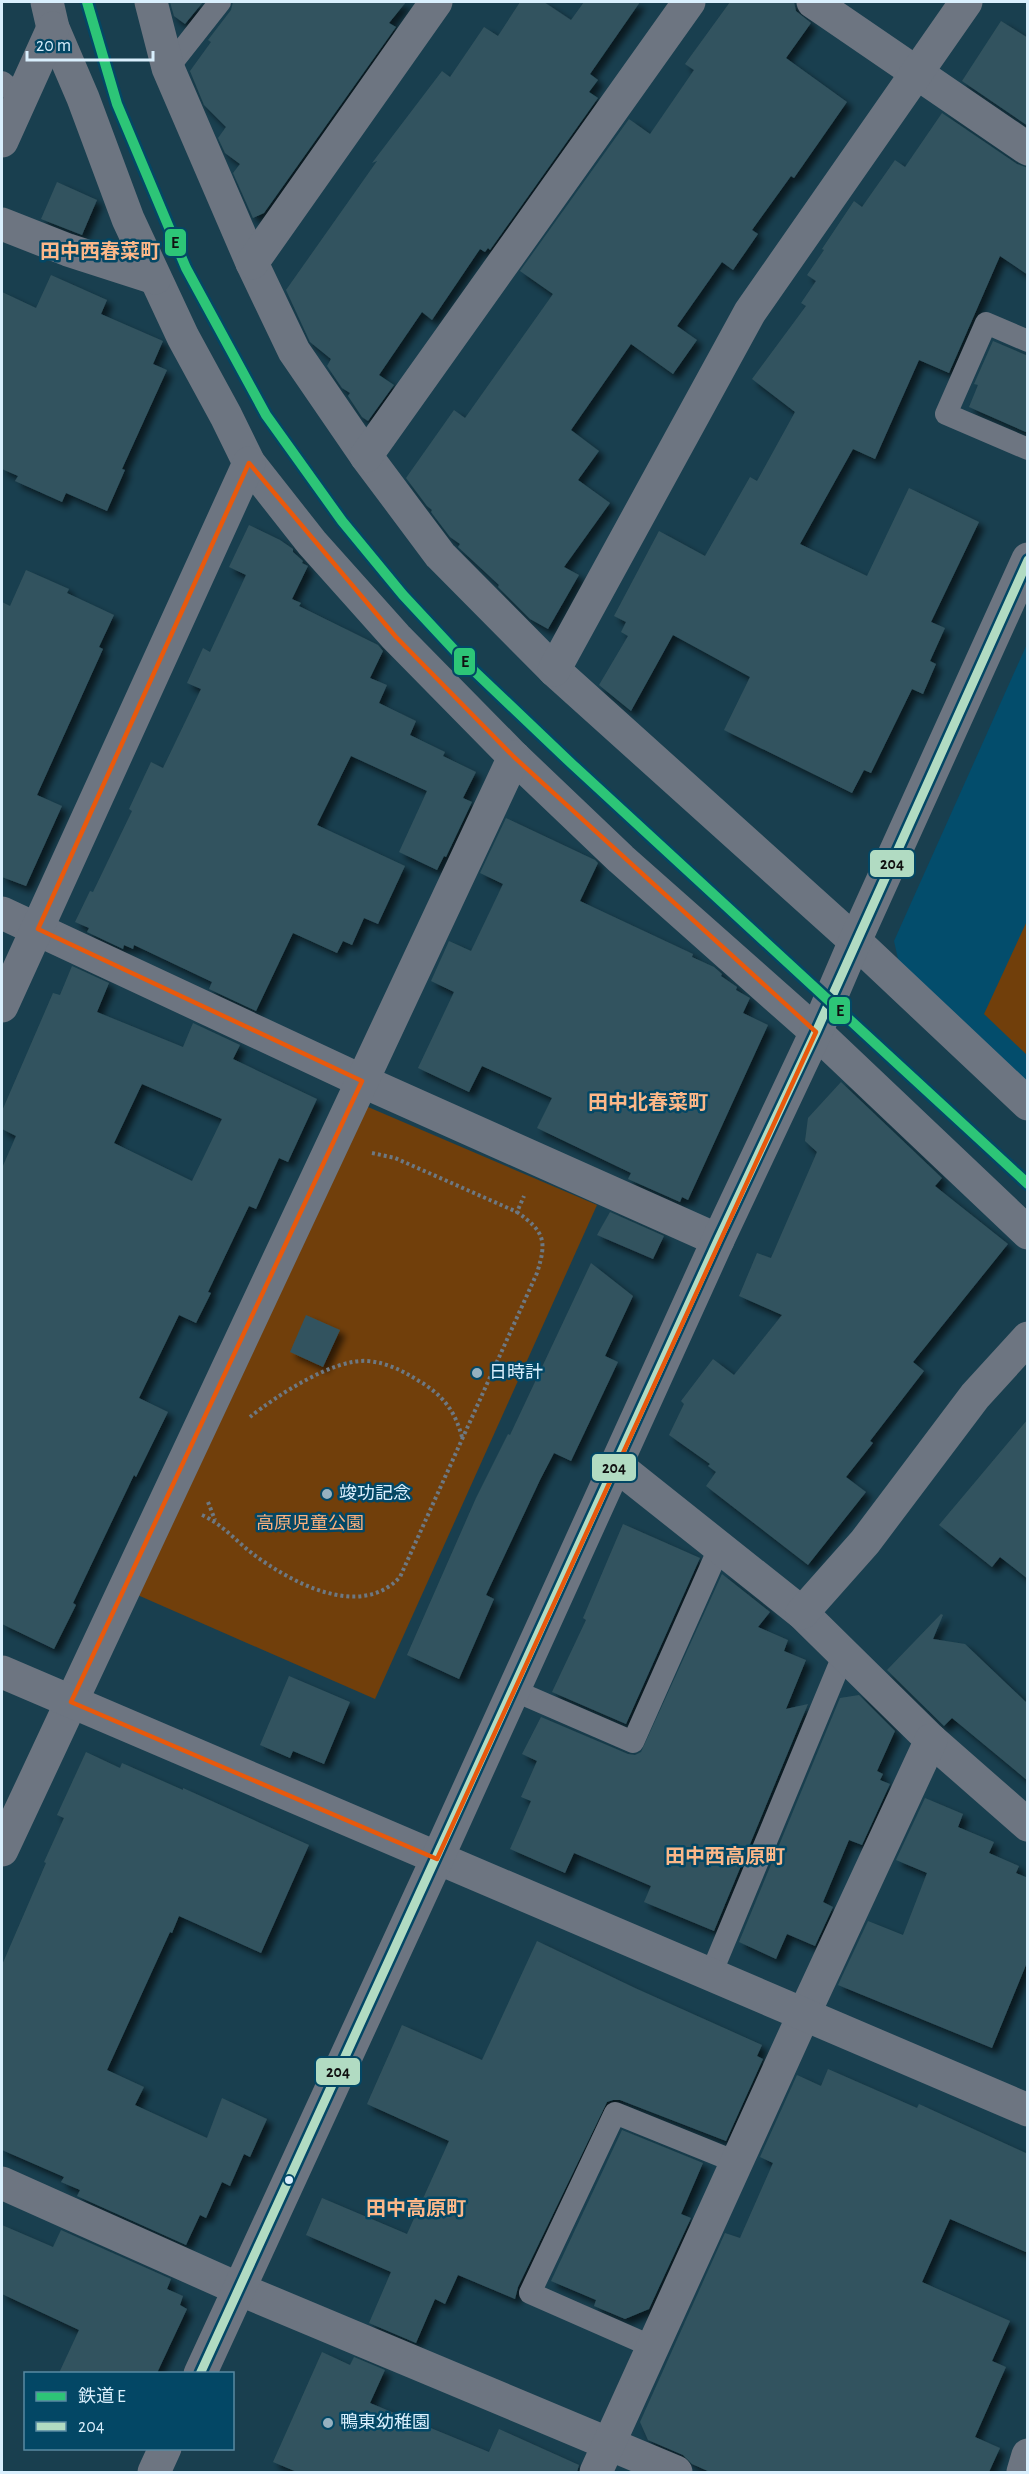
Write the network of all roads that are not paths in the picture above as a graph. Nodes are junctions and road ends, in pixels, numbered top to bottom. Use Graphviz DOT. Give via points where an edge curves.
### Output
graph roads {
  1 [pos="151,2"];
  2 [pos="220,2"];
  3 [pos="436,2"];
  4 [pos="689,2"];
  5 [pos="813,2"];
  6 [pos="966,2"];
  7 [pos="50,15"];
  8 [pos="168,68"];
  9 [pos="917,73"];
  10 [pos="11,90"];
  11 [pos="2,141"];
  12 [pos="1028,149"];
  13 [pos="2,224"];
  14 [pos="252,263"];
  15 [pos="155,278"];
  16 [pos="1028,340"];
  17 [pos="1028,450"];
  18 [pos="366,456"];
  19 [pos="249,463"];
  20 [pos="1028,559"];
  21 [pos="554,670"];
  22 [pos="514,757"];
  23 [pos="2,913"];
  24 [pos="38,929"];
  25 [pos="855,941"];
  26 [pos="2,1006"];
  27 [pos="816,1032"];
  28 [pos="362,1081"];
  29 [pos="1028,1104"];
  30 [pos="1028,1233"];
  31 [pos="718,1240"];
  32 [pos="1028,1338"];
  33 [pos="616,1465"];
  34 [pos="720,1546"];
  35 [pos="802,1613"];
  36 [pos="843,1656"];
  37 [pos="2,1672"];
  38 [pos="513,1690"];
  39 [pos="71,1702"];
  40 [pos="931,1740"];
  41 [pos="1028,1825"];
  42 [pos="2,1850"];
  43 [pos="437,1859"];
  44 [pos="711,1974"];
  45 [pos="804,2014"];
  46 [pos="1028,2110"];
  47 [pos="736,2162"];
  48 [pos="2,2183"];
  49 [pos="239,2289"];
  50 [pos="653,2347"];
  51 [pos="200,2372"];
  52 [pos="164,2450"];
  53 [pos="1028,2455"];
  54 [pos="602,2458"];
  55 [pos="154,2472"];
  56 [pos="676,2472"];
  57 [pos="1023,2472"];
  1 -- 8 [label="street"];
  2 -- 8 [label="lane"];
  3 -- 14 [label="street"];
  4 -- 18 [label="street"];
  5 -- 9 [label="street"];
  6 -- 9 [label="street"];
  7 -- 10 [label="street"];
  7 -- 15 [label="street" via="128,219"];
  8 -- 14 [label="street"];
  9 -- 12 [label="street"];
  9 -- 21 [label="street" via="750,312"];
  10 -- 11 [label="street"];
  13 -- 15 [label="street"];
  14 -- 18 [label="street" via="294,351"];
  15 -- 19 [label="street"];
  16 -- 17 [label="lane" via="986,323 946,414"];
  18 -- 21 [label="street" via="440,555"];
  19 -- 22 [label="street" via="312,543 396,638"];
  19 -- 24 [label="street"];
  20 -- 25 [label="street"];
  21 -- 25 [label="street"];
  22 -- 27 [label="street" via="621,859"];
  22 -- 28 [label="street"];
  23 -- 24 [label="street"];
  24 -- 26 [label="street"];
  24 -- 28 [label="street"];
  25 -- 27 [label="street"];
  25 -- 29 [label="street"];
  27 -- 30 [label="street"];
  27 -- 31 [label="street"];
  28 -- 31 [label="street"];
  28 -- 39 [label="street"];
  31 -- 33 [label="street"];
  32 -- 35 [label="street" via="975,1396 865,1542"];
  33 -- 34 [label="street"];
  33 -- 38 [label="street"];
  34 -- 35 [label="street"];
  34 -- 38 [label="lane" via="633,1742"];
  35 -- 36 [label="street"];
  36 -- 40 [label="street"];
  36 -- 44 [label="lane"];
  37 -- 39 [label="street"];
  38 -- 43 [label="street"];
  39 -- 42 [label="street"];
  39 -- 43 [label="street"];
  40 -- 41 [label="street"];
  40 -- 45 [label="street"];
  43 -- 44 [label="street"];
  43 -- 49 [label="street"];
  44 -- 45 [label="street"];
  45 -- 46 [label="street"];
  45 -- 47 [label="street"];
  47 -- 50 [label="street"];
  47 -- 50 [label="lane" via="615,2113 530,2293"];
  48 -- 49 [label="street"];
  49 -- 51 [label="street"];
  49 -- 54 [label="street"];
  50 -- 54 [label="street"];
  52 -- 55 [label="street"];
  53 -- 57 [label="street"];
  54 -- 56 [label="street"];
}
